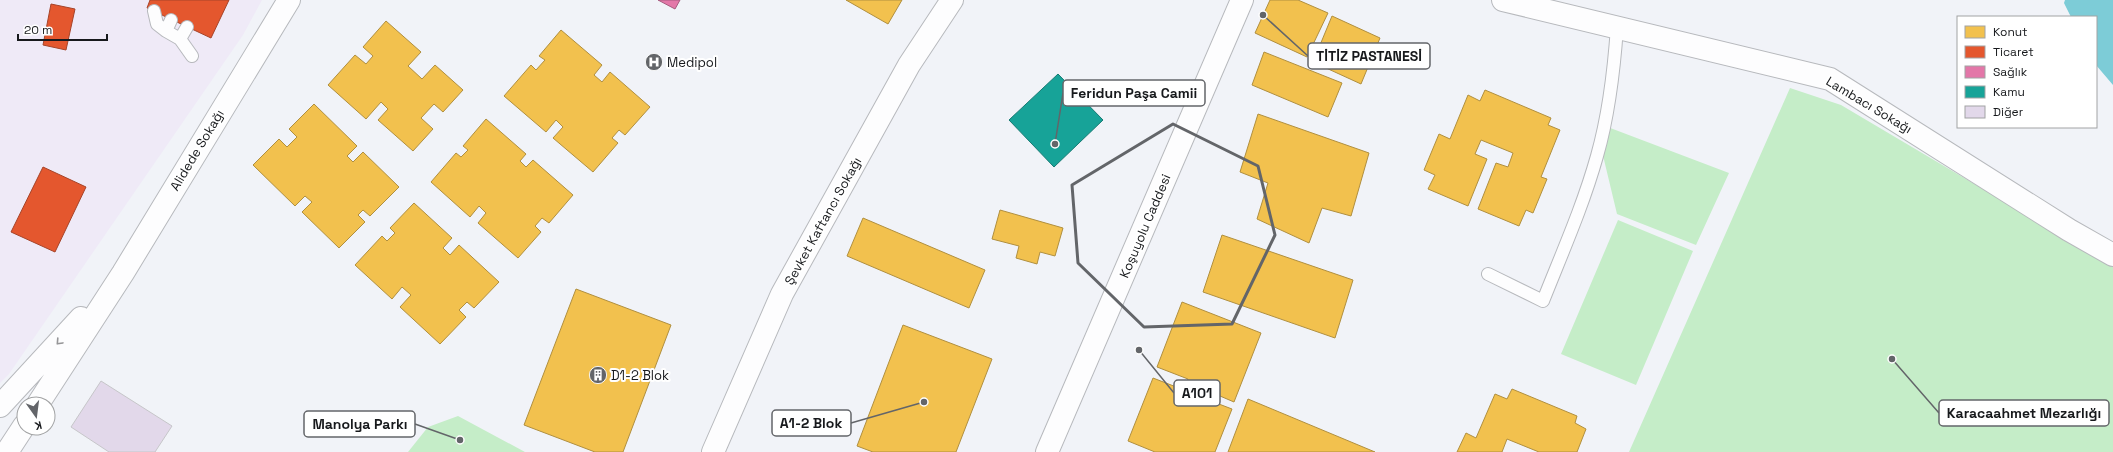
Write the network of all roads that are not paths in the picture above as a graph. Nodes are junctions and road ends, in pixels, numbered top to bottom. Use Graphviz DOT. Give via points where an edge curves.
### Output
graph roads {
  1 [pos="289,0"];
  2 [pos="295,0"];
  3 [pos="952,0"];
  4 [pos="1242,0"];
  5 [pos="1503,0"];
  6 [pos="154,11"];
  7 [pos="187,27"];
  8 [pos="1617,27"];
  9 [pos="273,28"];
  10 [pos="180,39"];
  11 [pos="192,56"];
  12 [pos="2113,255"];
  13 [pos="123,272"];
  14 [pos="1488,274"];
  15 [pos="43,396"];
  16 [pos="0,406"];
  17 [pos="17,436"];
  18 [pos="7,452"];
  19 [pos="713,452"];
  20 [pos="1047,452"];
  1 -- 9 [label="street, Alidede Sokağı"];
  2 -- 9 [label="street, Alidede Sokağı"];
  3 -- 19 [label="street, Şevket Kaftancı Sokağı" via="909,65 782,294"];
  4 -- 20 [label="street, Koşuyolu Caddesi"];
  5 -- 8 [label="street, Lambacı Sokağı"];
  6 -- 10 [label="lane" via="157,24 169,26"];
  7 -- 10 [label="lane"];
  8 -- 12 [label="street, Lambacı Sokağı" via="1830,79 2069,230"];
  8 -- 14 [label="lane" via="1608,112 1598,155 1584,198 1543,301"];
  9 -- 13 [label="street, Alidede Sokağı"];
  10 -- 11 [label="lane"];
  13 -- 15 [label="street"];
  13 -- 16 [label="street, one-way"];
  17 -- 18 [label="street"];
}
